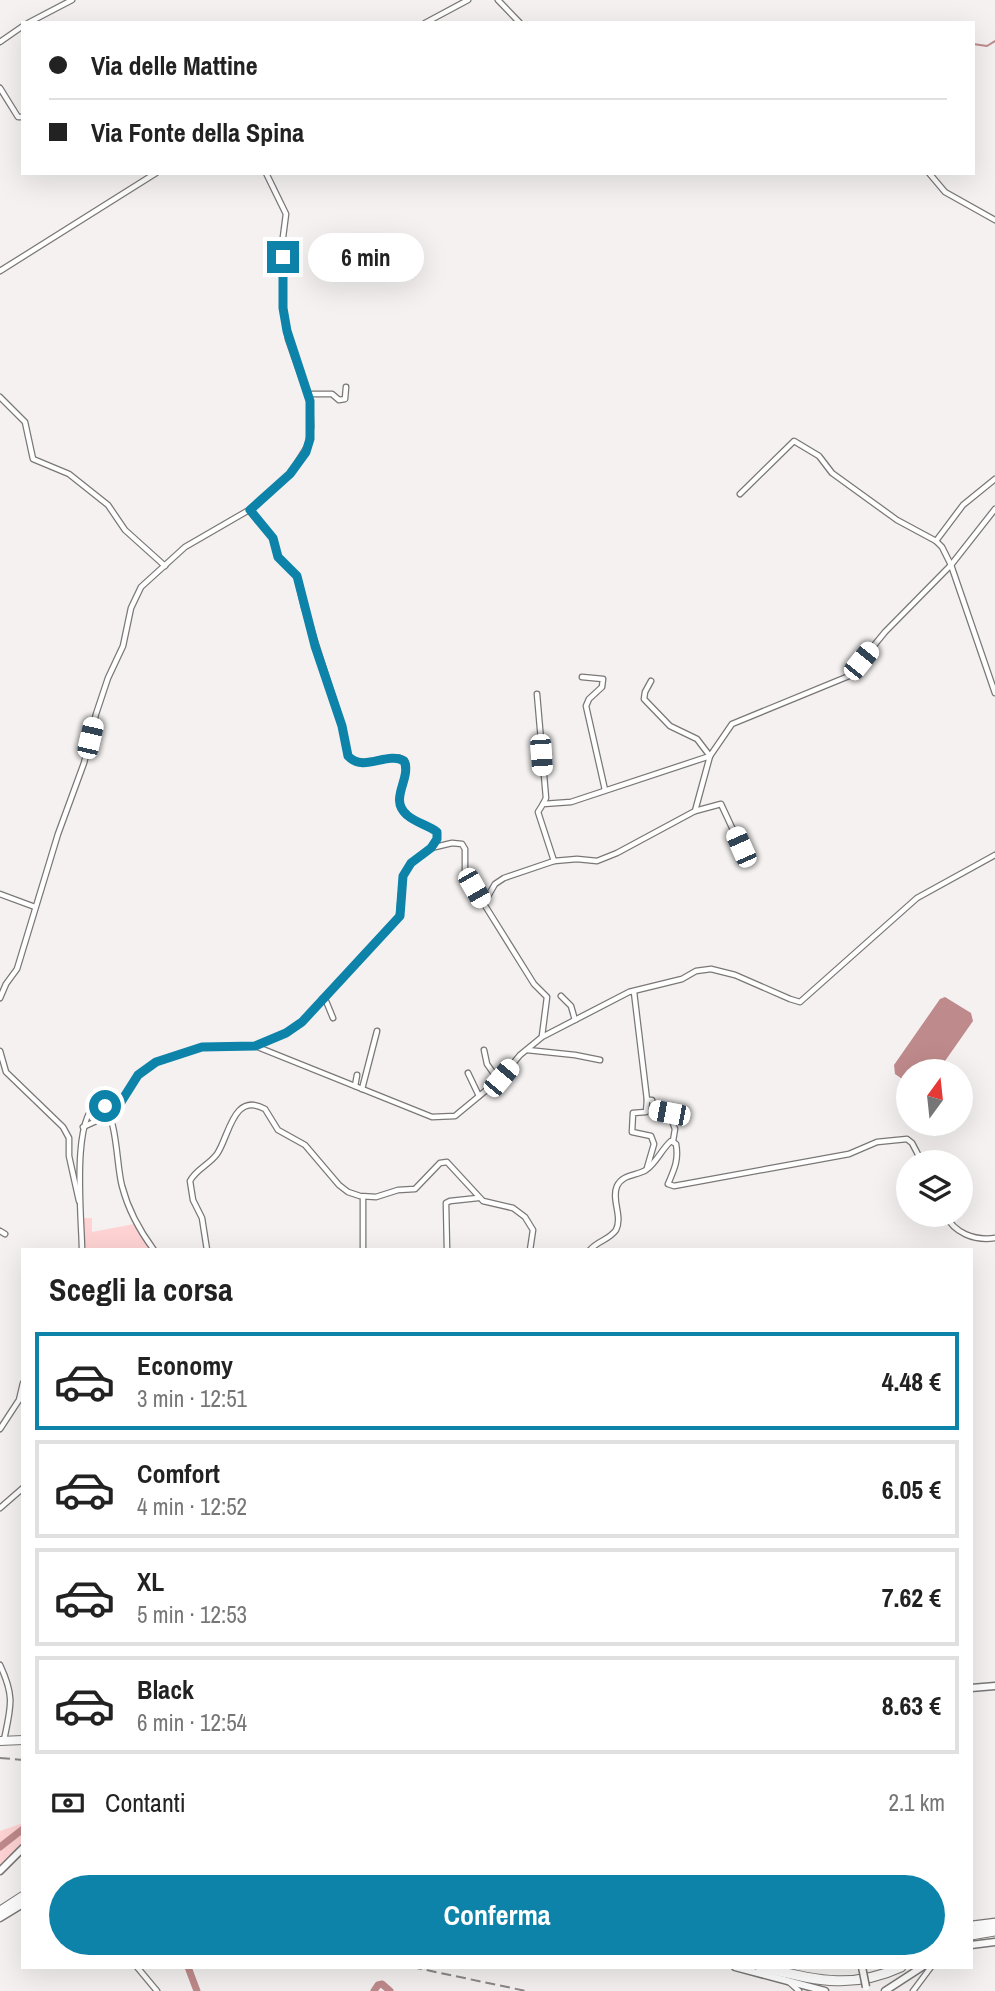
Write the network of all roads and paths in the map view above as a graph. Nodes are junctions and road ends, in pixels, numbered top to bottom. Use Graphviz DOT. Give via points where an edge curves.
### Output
graph roads {
  1 [pos="72,0"];
  2 [pos="468,0"];
  3 [pos="498,0"];
  4 [pos="31,21"];
  5 [pos="429,21"];
  6 [pos="518,21"];
  7 [pos="21,27"];
  8 [pos="0,42"];
  9 [pos="0,88"];
  10 [pos="21,117"];
  11 [pos="153,175"];
  12 [pos="267,175"];
  13 [pos="931,175"];
  14 [pos="995,220"];
  15 [pos="0,271"];
  16 [pos="346,387"];
  17 [pos="308,394"];
  18 [pos="0,397"];
  19 [pos="995,479"];
  20 [pos="740,494"];
  21 [pos="995,509"];
  22 [pos="250,510"];
  23 [pos="936,541"];
  24 [pos="951,565"];
  25 [pos="165,566"];
  26 [pos="582,677"];
  27 [pos="651,681"];
  28 [pos="995,693"];
  29 [pos="537,694"];
  30 [pos="710,756"];
  31 [pos="605,790"];
  32 [pos="542,804"];
  33 [pos="695,811"];
  34 [pos="741,847"];
  35 [pos="431,848"];
  36 [pos="995,855"];
  37 [pos="554,861"];
  38 [pos="0,894"];
  39 [pos="484,903"];
  40 [pos="36,907"];
  41 [pos="634,992"];
  42 [pos="561,996"];
  43 [pos="0,998"];
  44 [pos="322,999"];
  45 [pos="333,1018"];
  46 [pos="575,1020"];
  47 [pos="377,1031"];
  48 [pos="542,1037"];
  49 [pos="255,1046"];
  50 [pos="484,1050"];
  51 [pos="526,1050"];
  52 [pos="0,1051"];
  53 [pos="600,1060"];
  54 [pos="468,1073"];
  55 [pos="357,1075"];
  56 [pos="499,1081"];
  57 [pos="355,1086"];
  58 [pos="362,1089"];
  59 [pos="479,1096"];
  60 [pos="647,1100"];
  61 [pos="107,1114"];
  62 [pos="83,1127"];
  63 [pos="673,1141"];
  64 [pos="916,1150"];
  65 [pos="647,1169"];
  66 [pos="363,1197"];
  67 [pos="479,1198"];
  68 [pos="80,1207"];
  69 [pos="952,1227"];
  70 [pos="995,1238"];
  71 [pos="82,1248"];
  72 [pos="153,1248"];
  73 [pos="207,1248"];
  74 [pos="363,1248"];
  75 [pos="447,1248"];
  76 [pos="530,1248"];
  77 [pos="593,1248"];
  78 [pos="21,1392"];
  79 [pos="0,1429"];
  80 [pos="21,1490"];
  81 [pos="0,1508"];
  82 [pos="0,1665"];
  83 [pos="995,1686"];
  84 [pos="973,1688"];
  85 [pos="21,1740"];
  86 [pos="2,1741"];
  87 [pos="21,1850"];
  88 [pos="0,1871"];
  89 [pos="21,1892"];
  90 [pos="21,1898"];
  91 [pos="0,1905"];
  92 [pos="21,1905"];
  93 [pos="0,1912"];
  94 [pos="0,1918"];
  95 [pos="995,1923"];
  96 [pos="973,1926"];
  97 [pos="995,1931"];
  98 [pos="973,1935"];
  99 [pos="995,1939"];
  100 [pos="973,1943"];
  101 [pos="139,1969"];
  102 [pos="744,1969"];
  103 [pos="768,1969"];
  104 [pos="785,1969"];
  105 [pos="862,1969"];
  106 [pos="882,1969"];
  107 [pos="897,1969"];
  108 [pos="919,1969"];
  109 [pos="930,1969"];
  110 [pos="786,1979"];
  111 [pos="866,1989"];
  112 [pos="157,1991"];
  113 [pos="799,1991"];
  114 [pos="824,1991"];
  115 [pos="885,1991"];
  116 [pos="913,1991"];
  1 -- 4 [label="street"];
  2 -- 5 [label="street"];
  3 -- 6 [label="street"];
  7 -- 8 [label="street"];
  9 -- 10 [label="street"];
  11 -- 15 [label="street"];
  12 -- 17 [label="street" via="286,214 283,308 288,339"];
  13 -- 14 [label="street" via="945,192"];
  16 -- 17 [label="street" via="345,399 340,400 332,394"];
  17 -- 22 [label="street" via="311,427 306,452 290,474"];
  18 -- 25 [label="street" via="25,422 33,459 79,481"];
  19 -- 23 [label="street" via="963,505"];
  20 -- 23 [label="street" via="794,441 820,456 831,473 897,520"];
  21 -- 24 [label="street"];
  22 -- 25 [label="street" via="185,547"];
  22 -- 35 [label="street" via="273,538 278,557 297,576 348,756 365,763 404,761 407,766 399,803 411,819 437,832"];
  23 -- 24 [label="street"];
  24 -- 28 [label="street"];
  24 -- 30 [label="street" via="849,676 732,724"];
  25 -- 40 [label="street" via="141,587 131,608 123,646 108,678"];
  26 -- 31 [label="street" via="603,679 603,687 586,706"];
  27 -- 30 [label="street" via="644,699 670,726 697,739"];
  29 -- 32 [label="street" via="546,798"];
  30 -- 31 [label="street"];
  30 -- 33 [label="street"];
  31 -- 32 [label="street" via="571,802"];
  32 -- 37 [label="street" via="538,812"];
  33 -- 34 [label="street" via="722,804"];
  33 -- 37 [label="street" via="597,861"];
  35 -- 39 [label="street" via="462,844 466,870"];
  35 -- 44 [label="street" via="411,863 403,876 400,916"];
  36 -- 41 [label="street" via="917,898 800,1002 711,969"];
  37 -- 39 [label="street" via="504,878"];
  38 -- 40 [label="street"];
  39 -- 48 [label="street" via="547,998"];
  40 -- 43 [label="street" via="17,969"];
  41 -- 46 [label="street" via="617,996"];
  41 -- 60 [label="street"];
  42 -- 46 [label="street" via="571,1006"];
  44 -- 45 [label="street"];
  44 -- 49 [label="street" via="302,1022"];
  46 -- 48 [label="street"];
  47 -- 58 [label="street"];
  48 -- 51 [label="street"];
  49 -- 57 [label="street"];
  49 -- 61 [label="street" via="202,1047 156,1062 138,1075 114,1113"];
  50 -- 56 [label="street"];
  51 -- 53 [label="street"];
  51 -- 56 [label="street"];
  52 -- 68 [label="street" via="6,1072 69,1138"];
  54 -- 59 [label="street"];
  55 -- 57 [label="street"];
  56 -- 59 [label="street"];
  57 -- 58 [label="street"];
  58 -- 59 [label="street" via="432,1117 455,1116"];
  60 -- 63 [label="street" via="652,1100 654,1110 669,1113 676,1129"];
  60 -- 65 [label="street" via="646,1112 633,1113 631,1126 635,1134 651,1136 654,1144"];
  61 -- 62 [label="street"];
  61 -- 62 [label="street" via="104,1104 96,1103"];
  61 -- 72 [label="street" via="116,1138 125,1196"];
  62 -- 68 [label="street"];
  63 -- 64 [label="street" via="677,1161 668,1184 674,1186 849,1154 877,1142 907,1139"];
  63 -- 65 [label="street"];
  65 -- 77 [label="street" via="620,1182 616,1229"];
  66 -- 67 [label="street" via="415,1188 444,1161"];
  66 -- 73 [label="street" via="344,1189 305,1145 278,1130 262,1107 244,1106 217,1153 190,1181"];
  66 -- 74 [label="street"];
  67 -- 75 [label="street" via="446,1203"];
  67 -- 76 [label="street" via="513,1208 525,1217 533,1230"];
  68 -- 71 [label="street"];
  69 -- 70 [label="street"];
  78 -- 79 [label="street"];
  80 -- 81 [label="street"];
  82 -- 86 [label="street" via="11,1698"];
  83 -- 84 [label="main road"];
  85 -- 86 [label="main road"];
  87 -- 88 [label="main road"];
  89 -- 91 [label="highway"];
  90 -- 93 [label="highway"];
  92 -- 94 [label="main road"];
  95 -- 96 [label="main road"];
  97 -- 98 [label="highway"];
  99 -- 100 [label="highway"];
  101 -- 112 [label="street"];
  102 -- 110 [label="main road"];
  103 -- 107 [label="highway" via="839,1983 879,1977"];
  104 -- 106 [label="highway" via="839,1978"];
  105 -- 111 [label="main road, bridge"];
  108 -- 115 [label="main road"];
  109 -- 116 [label="street"];
  110 -- 113 [label="street"];
  110 -- 114 [label="main road"];
}
